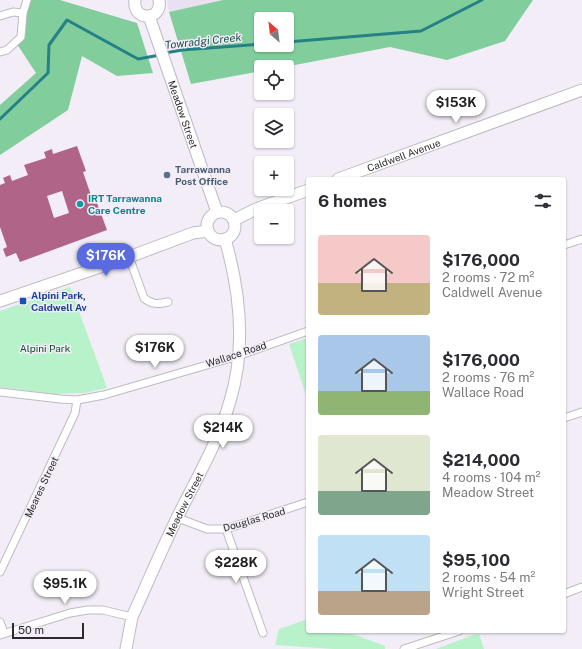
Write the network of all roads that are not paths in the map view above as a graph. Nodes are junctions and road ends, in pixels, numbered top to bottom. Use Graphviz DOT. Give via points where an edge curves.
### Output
graph roads {
  1 [pos="27,0"];
  2 [pos="135,0"];
  3 [pos="159,0"];
  4 [pos="23,13"];
  5 [pos="0,16"];
  6 [pos="149,16"];
  7 [pos="0,52"];
  8 [pos="582,90"];
  9 [pos="343,177"];
  10 [pos="306,191"];
  11 [pos="218,212"];
  12 [pos="234,220"];
  13 [pos="208,231"];
  14 [pos="225,239"];
  15 [pos="582,239"];
  16 [pos="566,244"];
  17 [pos="129,257"];
  18 [pos="0,301"];
  19 [pos="168,302"];
  20 [pos="306,332"];
  21 [pos="238,356"];
  22 [pos="0,392"];
  23 [pos="77,400"];
  24 [pos="582,412"];
  25 [pos="566,417"];
  26 [pos="306,503"];
  27 [pos="178,518"];
  28 [pos="226,529"];
  29 [pos="0,572"];
  30 [pos="582,587"];
  31 [pos="566,593"];
  32 [pos="132,617"];
  33 [pos="0,622"];
  34 [pos="263,633"];
  35 [pos="453,633"];
  36 [pos="2,634"];
  37 [pos="126,649"];
  38 [pos="404,649"];
  1 -- 4 [label="street"];
  2 -- 6 [label="main road" via="134,5 138,12"];
  3 -- 6 [label="main road" via="157,12"];
  4 -- 5 [label="street" via="12,12"];
  4 -- 7 [label="street" via="21,37 7,50"];
  6 -- 11 [label="main road, Meadow Street"];
  8 -- 9 [label="main road, Caldwell Avenue"];
  10 -- 12 [label="main road"];
  11 -- 12 [label="main road" via="228,213"];
  11 -- 13 [label="main road" via="209,217"];
  12 -- 14 [label="main road" via="234,231"];
  13 -- 14 [label="main road" via="216,239"];
  13 -- 17 [label="main road" via="193,233"];
  14 -- 21 [label="main road, Meadow Street" via="232,264 240,329"];
  15 -- 16 [label="street"];
  17 -- 18 [label="main road"];
  17 -- 19 [label="street" via="144,298 154,304"];
  20 -- 21 [label="street, Wallace Road"];
  21 -- 23 [label="street, Wallace Road" via="104,395"];
  21 -- 27 [label="main road, Meadow Street" via="234,384 223,422"];
  22 -- 23 [label="street, Wallace Road"];
  23 -- 29 [label="street, Meares Street" via="75,413"];
  24 -- 25 [label="street"];
  26 -- 28 [label="street, Douglas Road"];
  27 -- 28 [label="street, Douglas Road" via="207,529"];
  27 -- 32 [label="main road, Meadow Street"];
  28 -- 34 [label="street"];
  30 -- 31 [label="street"];
  32 -- 36 [label="street" via="103,610 88,610"];
  32 -- 37 [label="main road, Meadow Street"];
  33 -- 36 [label="street"];
  35 -- 38 [label="street"];
}
